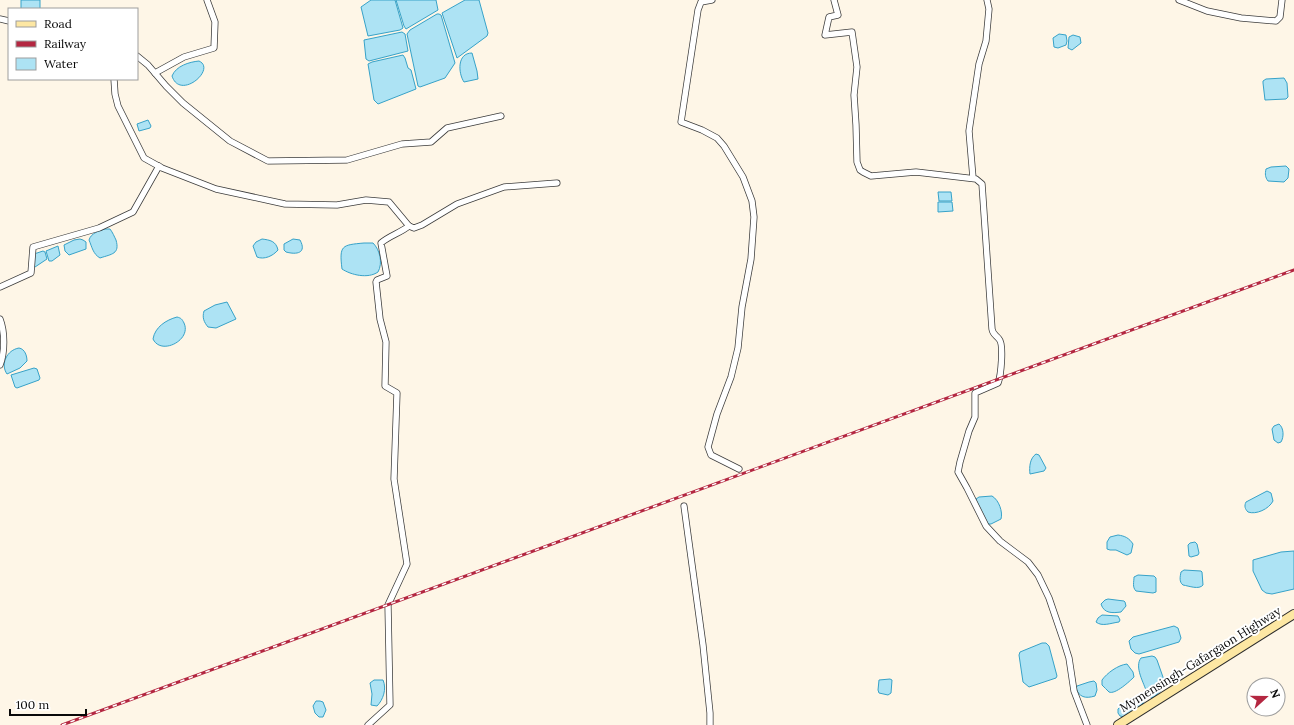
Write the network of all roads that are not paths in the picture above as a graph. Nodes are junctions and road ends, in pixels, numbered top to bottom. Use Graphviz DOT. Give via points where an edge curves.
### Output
graph roads {
  1 [pos="207,0"];
  2 [pos="712,0"];
  3 [pos="834,0"];
  4 [pos="988,0"];
  5 [pos="1179,0"];
  6 [pos="1282,0"];
  7 [pos="138,57"];
  8 [pos="155,73"];
  9 [pos="114,80"];
  10 [pos="501,116"];
  11 [pos="158,166"];
  12 [pos="973,178"];
  13 [pos="557,183"];
  14 [pos="409,226"];
  15 [pos="0,287"];
  16 [pos="0,318"];
  17 [pos="0,365"];
  18 [pos="740,469"];
  19 [pos="684,506"];
  20 [pos="1294,614"];
  21 [pos="368,725"];
  22 [pos="710,725"];
  23 [pos="1087,725"];
  24 [pos="1118,725"];
  1 -- 8 [label="street" via="215,22 214,48 184,57"];
  2 -- 18 [label="street" via="701,2 698,10 681,122 717,138 743,177 752,201 754,217 751,259 738,348 708,448 711,455"];
  3 -- 12 [label="street" via="838,15 829,17 825,35 852,32 857,67 854,106 857,162 860,170 871,176 921,173"];
  4 -- 12 [label="street" via="986,41 969,131"];
  5 -- 6 [label="street" via="1207,11 1265,21 1276,21 1280,18"];
  7 -- 8 [label="street"];
  8 -- 10 [label="street" via="183,103 230,141 268,160 347,160 402,144 431,142 447,128"];
  9 -- 11 [label="street" via="115,94 122,115 144,158"];
  11 -- 14 [label="street" via="216,189 285,204 337,205 366,200 389,202"];
  11 -- 15 [label="street" via="133,212 98,228 33,247 31,273"];
  12 -- 23 [label="street" via="981,182 983,190 992,329 1001,343 1001,370 998,383 975,393 975,417 966,439 958,472 986,526 1000,541 1028,562 1038,575 1063,639 1074,691"];
  13 -- 14 [label="street" via="504,187 458,204 422,225 414,228"];
  14 -- 21 [label="street" via="381,243 387,276 376,282 380,319 386,342 385,386 397,393 394,479 408,564 388,605 390,706"];
  16 -- 17 [label="street" via="4,340"];
  19 -- 22 [label="street" via="703,645"];
  20 -- 24 [label="main road, Mymensingh-Gafargaon Highway"];
}
